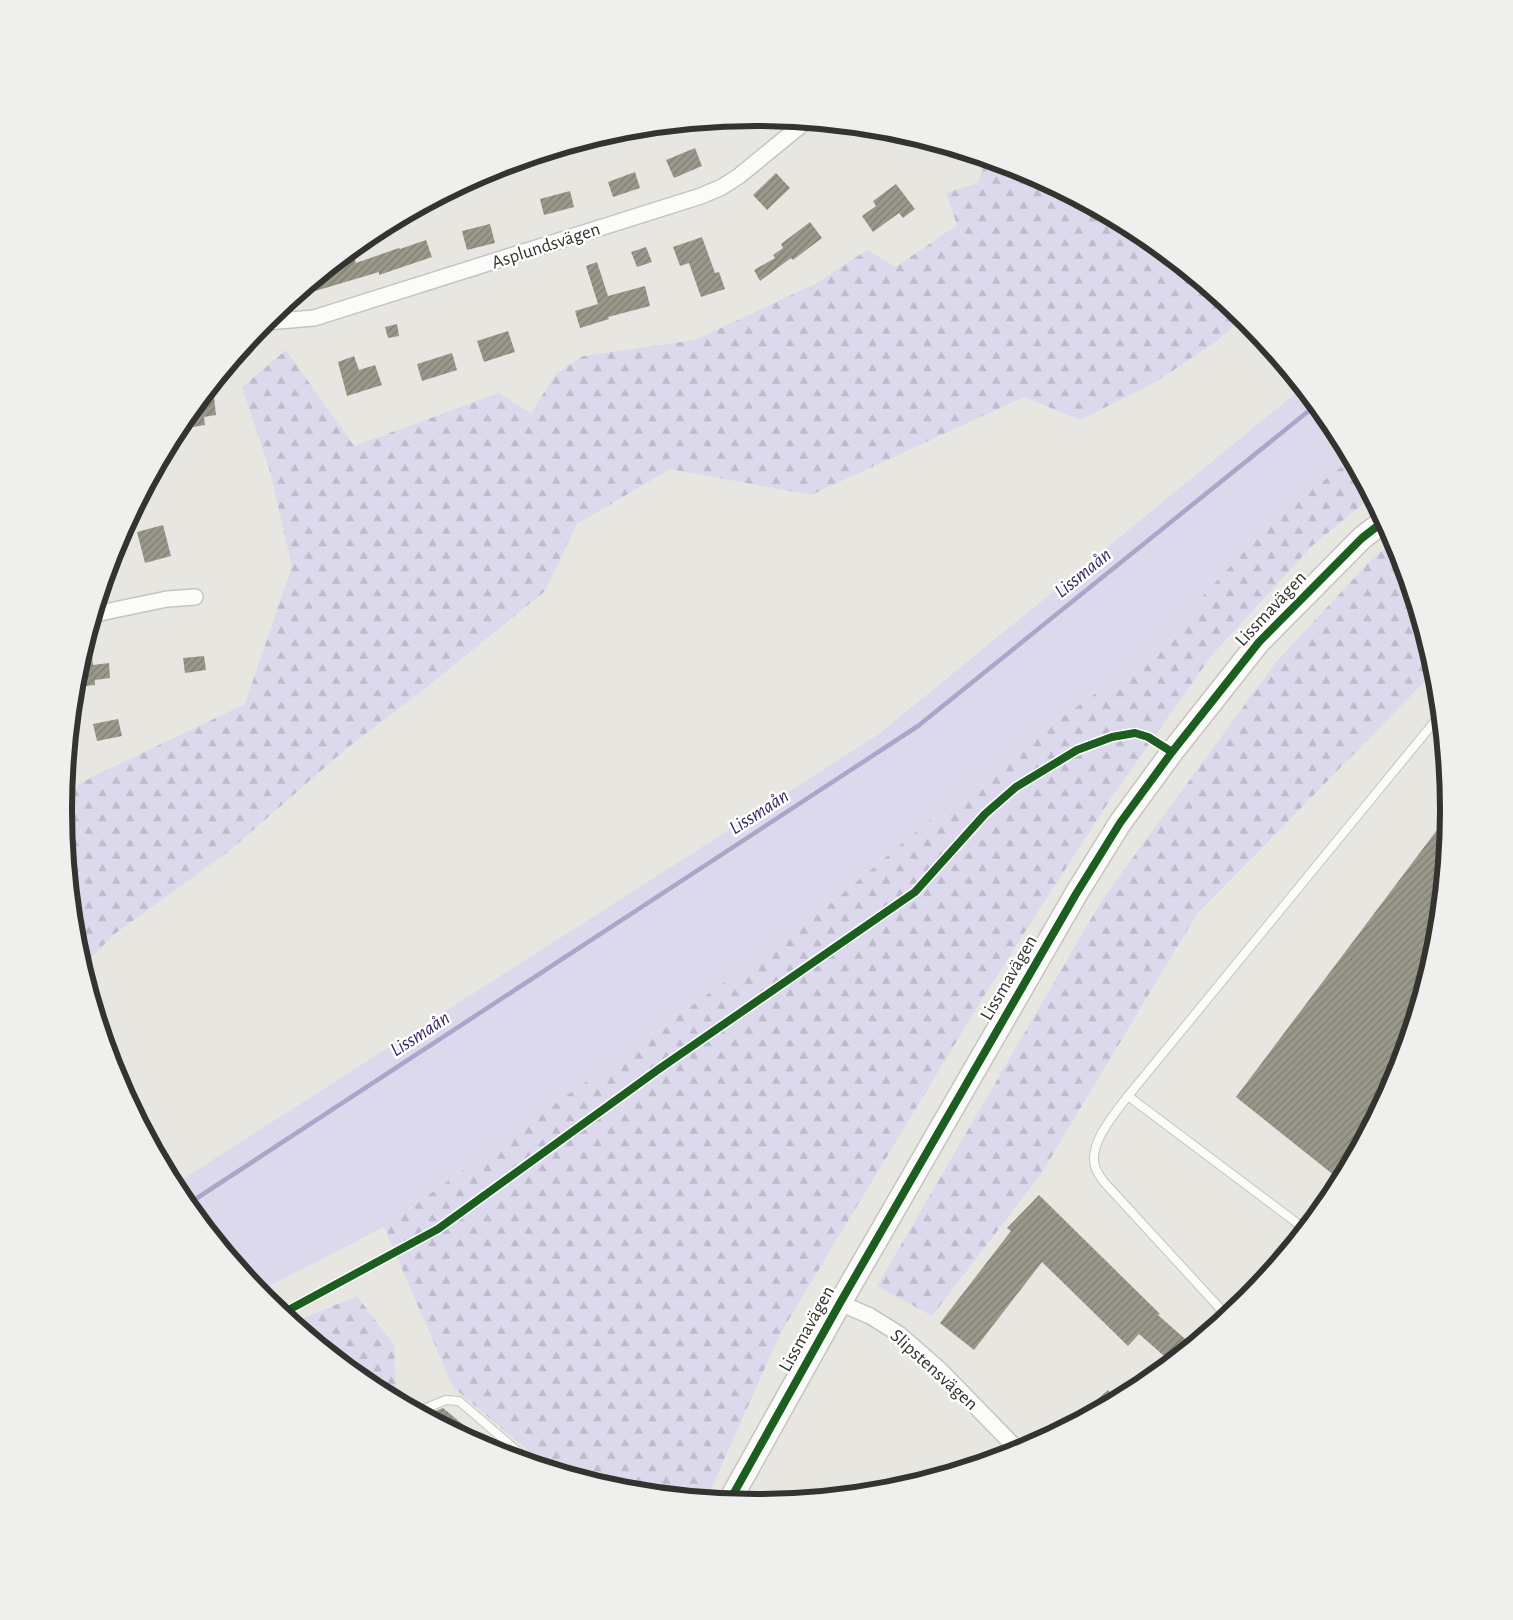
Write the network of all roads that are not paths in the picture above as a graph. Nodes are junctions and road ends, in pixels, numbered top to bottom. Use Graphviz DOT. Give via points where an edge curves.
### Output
graph roads {
  1 [pos="798,127"];
  2 [pos="279,321"];
  3 [pos="1378,526"];
  4 [pos="194,597"];
  5 [pos="102,613"];
  6 [pos="1435,721"];
  7 [pos="1128,1096"];
  8 [pos="1300,1225"];
  9 [pos="840,1303"];
  10 [pos="1222,1310"];
  11 [pos="426,1408"];
  12 [pos="1012,1444"];
  13 [pos="517,1450"];
  14 [pos="734,1493"];
  1 -- 2 [label="street, Asplundsvägen" via="739,176 701,196 314,318"];
  3 -- 9 [label="street, Lissmavägen" via="1259,642 1120,823"];
  4 -- 5 [label="street" via="167,599"];
  6 -- 7 [label="lane"];
  7 -- 8 [label="lane"];
  7 -- 10 [label="lane" via="1102,1130 1095,1151 1095,1167 1104,1182"];
  9 -- 12 [label="street, Slipstensvägen" via="899,1334 940,1370"];
  9 -- 14 [label="street, Lissmavägen"];
  11 -- 13 [label="lane" via="446,1400 460,1401"];
}
